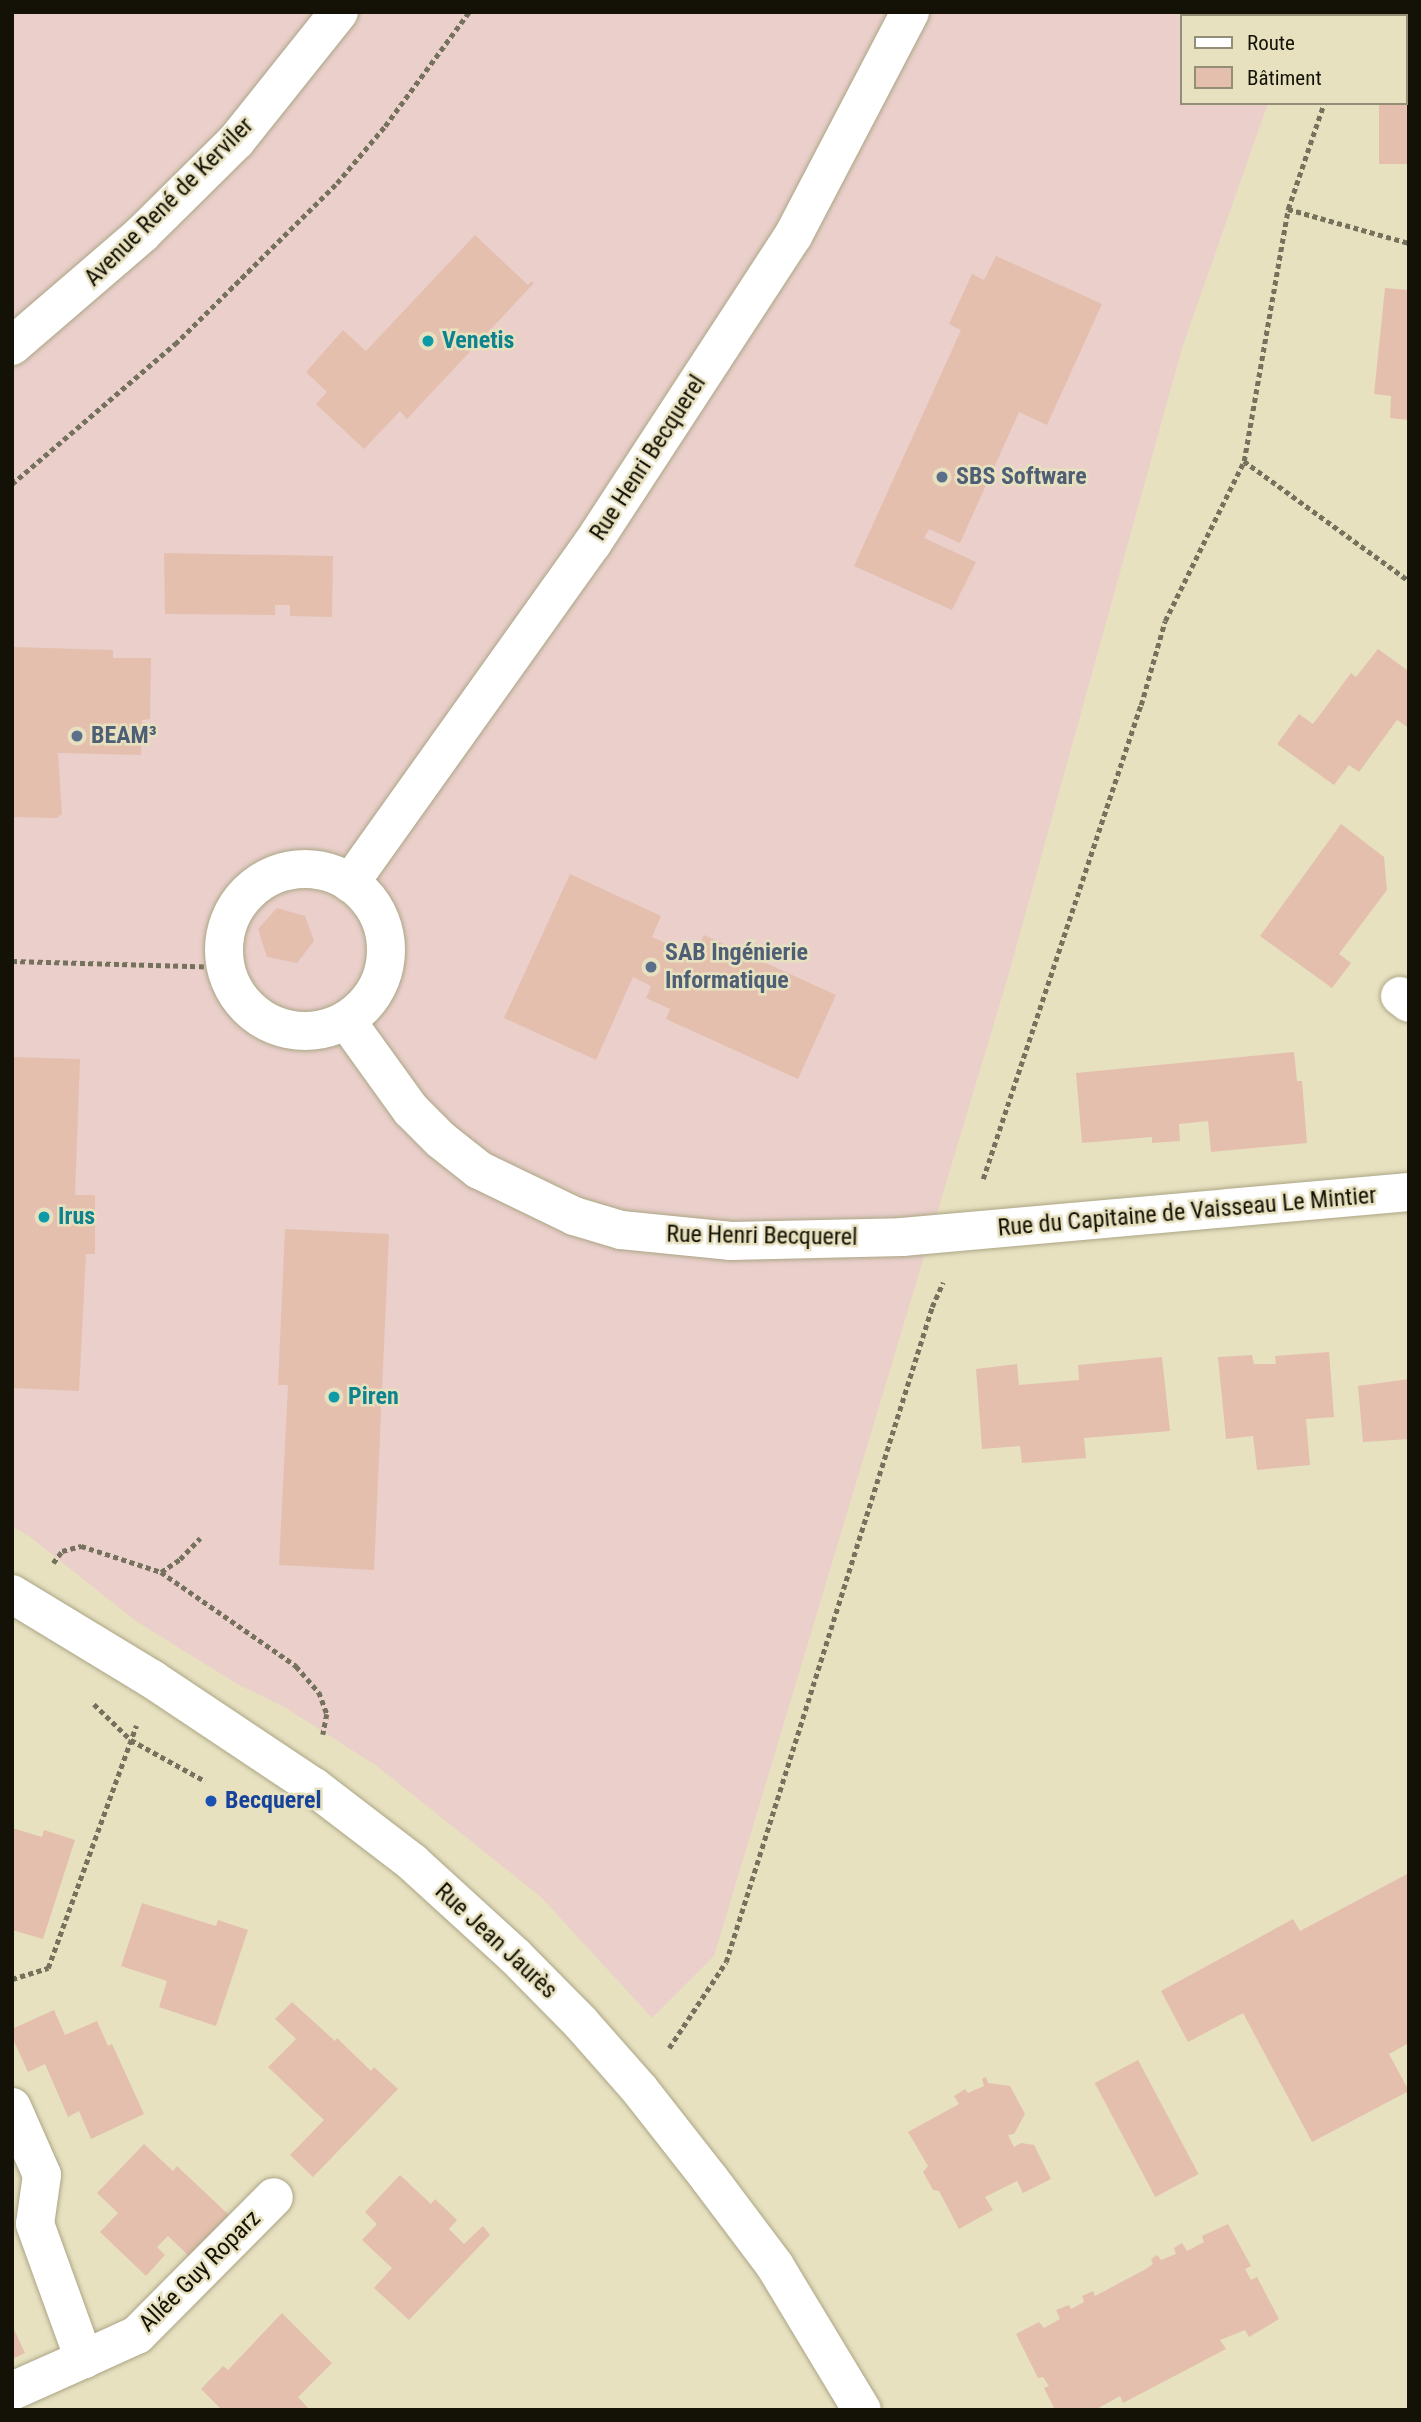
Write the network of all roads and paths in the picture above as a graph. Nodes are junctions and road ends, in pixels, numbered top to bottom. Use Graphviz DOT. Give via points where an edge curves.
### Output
graph roads {
  1 [pos="339,12"];
  2 [pos="469,12"];
  3 [pos="910,12"];
  4 [pos="1323,105"];
  5 [pos="1289,209"];
  6 [pos="1409,243"];
  7 [pos="12,346"];
  8 [pos="1244,461"];
  9 [pos="12,484"];
  10 [pos="1409,581"];
  11 [pos="349,883"];
  12 [pos="12,961"];
  13 [pos="225,967"];
  14 [pos="346,1020"];
  15 [pos="1409,1192"];
  16 [pos="965,1232"];
  17 [pos="200,1538"];
  18 [pos="161,1572"];
  19 [pos="19,1597"];
  20 [pos="152,1679"];
  21 [pos="314,1787"];
  22 [pos="12,1979"];
  23 [pos="640,2090"];
  24 [pos="12,2107"];
  25 [pos="274,2197"];
  26 [pos="84,2358"];
  27 [pos="12,2391"];
  28 [pos="862,2410"];
  1 -- 7 [label="main road, Avenue René de Kerviler" via="236,141 142,234"];
  2 -- 9 [label="path" via="385,126 310,211 175,344"];
  3 -- 11 [label="main road, Rue Henri Becquerel" via="793,236 592,544"];
  4 -- 5 [label="path"];
  5 -- 6 [label="path"];
  5 -- 8 [label="path"];
  8 -- 10 [label="path"];
  8 -- 16 [label="path" via="1165,621"];
  11 -- 13 [label="main road" via="310,869 288,870 259,884 236,906 227,925"];
  11 -- 14 [label="main road" via="380,917 385,952 377,986 365,1005"];
  12 -- 13 [label="path"];
  13 -- 14 [label="main road" via="249,1010 271,1024 296,1031 322,1030"];
  14 -- 16 [label="main road, Rue Henri Becquerel" via="411,1110 442,1140 479,1170 574,1216 621,1230 731,1241"];
  15 -- 16 [label="main road, Rue du Capitaine de Vaisseau Le Mintier"];
  16 -- 23 [label="path" via="932,1307 726,1962"];
  17 -- 18 [label="path"];
  18 -- 19 [label="path" via="81,1546 62,1551"];
  18 -- 21 [label="path" via="296,1666 319,1692 327,1714"];
  19 -- 20 [label="main road, Rue Jean Jaurès"];
  20 -- 21 [label="main road, Rue Jean Jaurès"];
  20 -- 22 [label="path" via="48,1968"];
  21 -- 23 [label="main road, Rue Jean Jaurès" via="412,1862 504,1947"];
  23 -- 28 [label="main road, Rue Jean Jaurès" via="775,2266"];
  24 -- 26 [label="main road" via="43,2175 35,2224"];
  25 -- 26 [label="main road, Allée Guy Roparz" via="137,2335"];
  26 -- 27 [label="main road, Allée Guy Roparz"];
}
